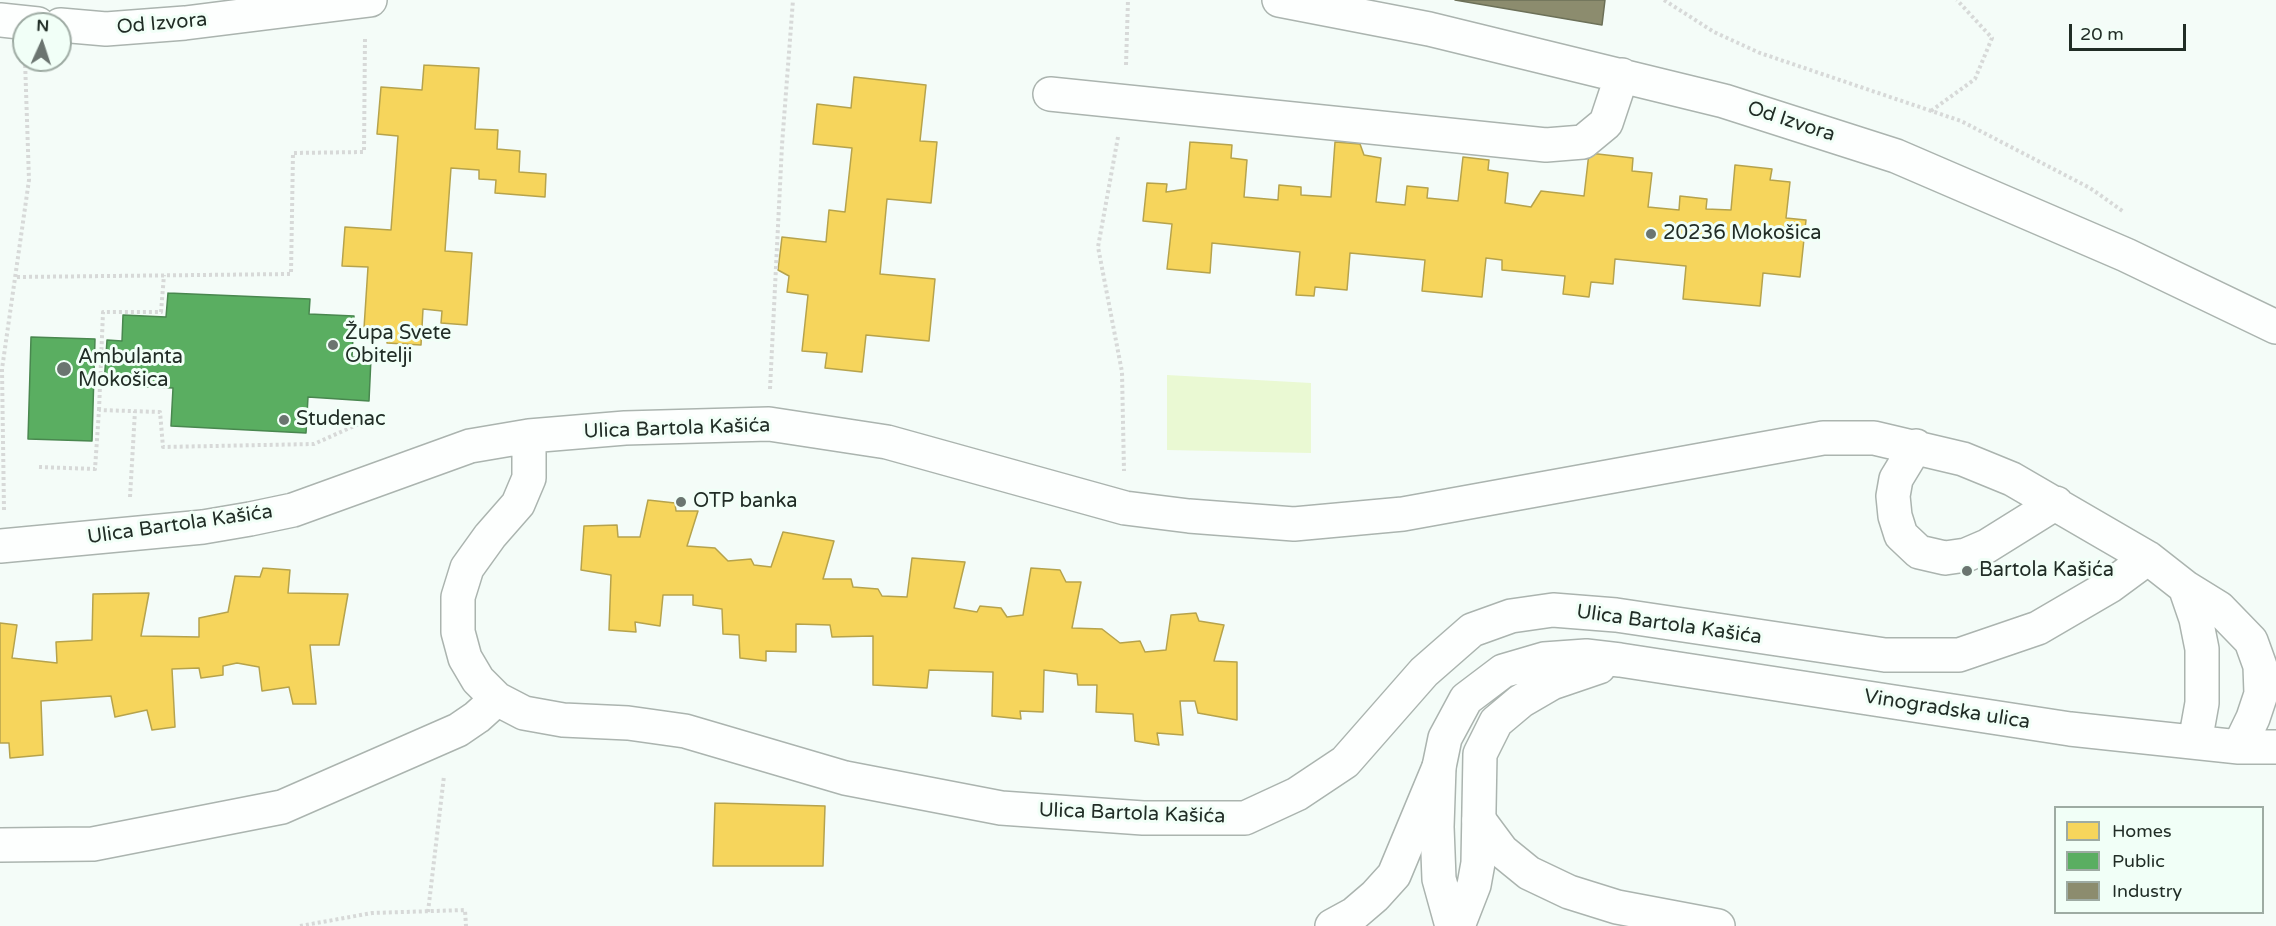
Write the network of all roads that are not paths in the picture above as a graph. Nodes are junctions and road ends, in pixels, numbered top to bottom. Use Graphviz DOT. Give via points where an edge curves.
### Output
graph roads {
  1 [pos="366,0"];
  2 [pos="370,0"];
  3 [pos="1279,0"];
  4 [pos="72,27"];
  5 [pos="1622,75"];
  6 [pos="1050,94"];
  7 [pos="2276,327"];
  8 [pos="529,436"];
  9 [pos="1916,446"];
  10 [pos="2056,503"];
  11 [pos="2,546"];
  12 [pos="2148,558"];
  13 [pos="2185,587"];
  14 [pos="2251,641"];
  15 [pos="1620,660"];
  16 [pos="2276,666"];
  17 [pos="497,699"];
  18 [pos="2195,742"];
  19 [pos="2239,747"];
  20 [pos="2276,747"];
  21 [pos="1439,767"];
  22 [pos="1479,820"];
  23 [pos="0,846"];
  24 [pos="1332,926"];
  25 [pos="1452,926"];
  26 [pos="1458,926"];
  27 [pos="1718,926"];
  1 -- 2 [label="street, Od Izvora"];
  1 -- 4 [label="street, Od Izvora" via="185,23 106,29"];
  3 -- 5 [label="street, Od Izvora" via="1429,29"];
  5 -- 6 [label="street" via="1606,123 1583,142 1546,145"];
  5 -- 7 [label="street, Od Izvora" via="1724,101 1896,156 2126,255"];
  8 -- 9 [label="street, Ulica Bartola Kašića" via="625,428 770,424 887,442 1125,507 1294,524 1403,514 1823,438 1874,438"];
  8 -- 11 [label="street, Ulica Bartola Kašića" via="470,446 293,510 203,526"];
  8 -- 17 [label="street, Ulica Bartola Kašića" via="529,478 518,504 467,568 458,597 458,632 465,658 478,680"];
  9 -- 10 [label="street, Ulica Bartola Kašića" via="1963,459"];
  9 -- 10 [label="street" via="1896,479 1893,496 1901,535 1919,552 1945,558 1966,555"];
  10 -- 12 [label="street, Ulica Bartola Kašića"];
  12 -- 13 [label="street, Ulica Bartola Kašića"];
  12 -- 17 [label="street, Ulica Bartola Kašića" via="2110,586 2038,628 1959,654 1886,655 1616,615 1553,610 1511,616 1472,630 1424,672 1345,762 1298,794 1245,818 1143,818 1001,808 845,778 685,731 563,720 524,713"];
  13 -- 14 [label="street, Ulica Bartola Kašića" via="2219,608"];
  13 -- 18 [label="street" via="2202,649 2202,703"];
  14 -- 16 [label="street"];
  14 -- 19 [label="street, Ulica Bartola Kašića" via="2260,666 2261,694"];
  15 -- 18 [label="street, Vinogradska ulica" via="2070,729"];
  15 -- 21 [label="street, Vinogradska ulica" via="1586,656 1544,659 1503,671 1466,699 1445,738"];
  15 -- 22 [label="street, Vinogradska ulica" via="1552,683 1496,722 1480,754"];
  17 -- 23 [label="street" via="468,723 437,740 282,807 93,844"];
  18 -- 19 [label="street, Vinogradska ulica"];
  19 -- 20 [label="street, Vinogradska ulica"];
  21 -- 24 [label="street" via="1394,874 1361,908"];
  21 -- 25 [label="street, Vinogradska ulica" via="1439,879"];
  22 -- 26 [label="street, Vinogradska ulica" via="1474,885"];
  22 -- 27 [label="street" via="1502,852 1529,873 1569,892"];
}
